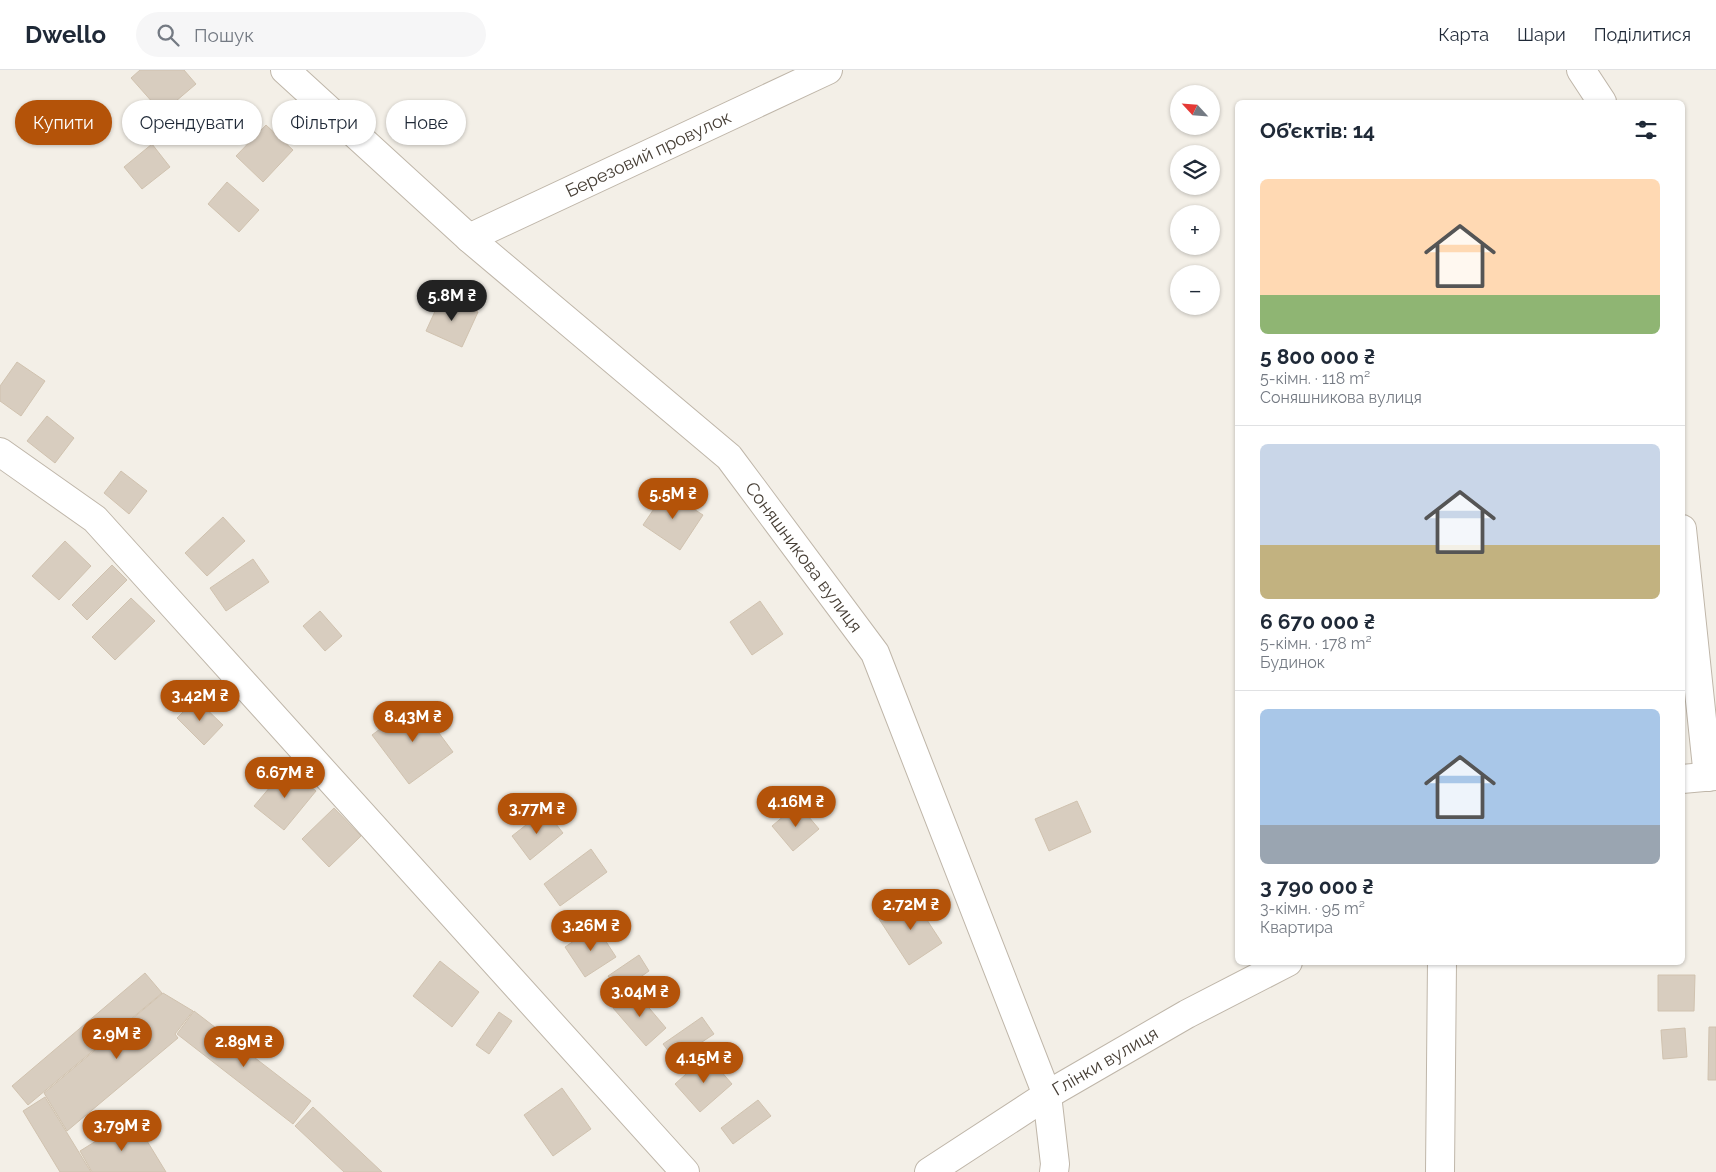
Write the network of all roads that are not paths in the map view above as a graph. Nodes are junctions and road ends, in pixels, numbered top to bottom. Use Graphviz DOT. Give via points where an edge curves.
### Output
graph roads {
  1 [pos="285,70"];
  2 [pos="828,70"];
  3 [pos="1581,70"];
  4 [pos="1601,100"];
  5 [pos="469,238"];
  6 [pos="0,452"];
  7 [pos="1685,566"];
  8 [pos="1702,778"];
  9 [pos="1282,965"];
  10 [pos="1442,965"];
  11 [pos="1046,1095"];
  12 [pos="685,1172"];
  13 [pos="929,1172"];
  14 [pos="1054,1172"];
  15 [pos="1440,1172"];
  1 -- 5 [label="street, Соняшникова вулиця"];
  2 -- 5 [label="street, Березовий провулок"];
  3 -- 4 [label="street"];
  5 -- 11 [label="street, Соняшникова вулиця" via="729,457 875,653"];
  6 -- 12 [label="street" via="95,519"];
  7 -- 8 [label="street"];
  9 -- 11 [label="street, Глінки вулиця" via="1187,1014"];
  10 -- 15 [label="street"];
  11 -- 13 [label="street, Глінки вулиця"];
  11 -- 14 [label="street, Соняшникова вулиця"];
}
